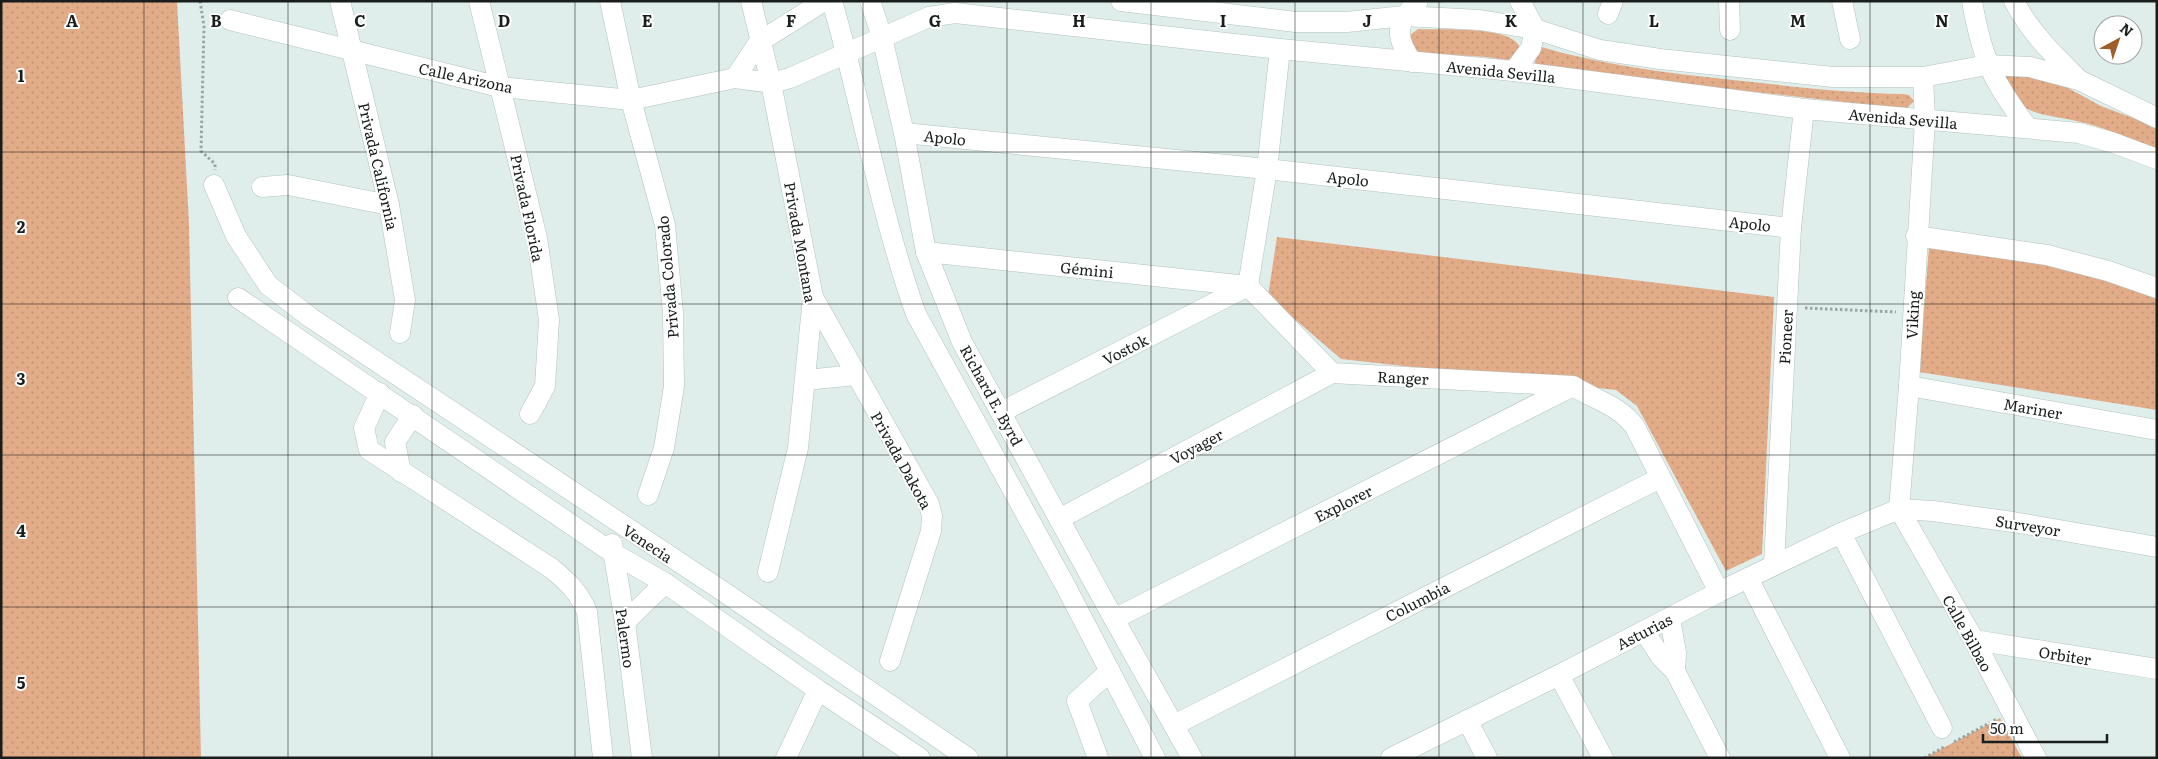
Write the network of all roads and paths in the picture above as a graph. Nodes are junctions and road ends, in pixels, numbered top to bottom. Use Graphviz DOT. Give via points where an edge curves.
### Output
graph roads {
  1 [pos="200,1"];
  2 [pos="340,1"];
  3 [pos="479,1"];
  4 [pos="610,1"];
  5 [pos="751,1"];
  6 [pos="824,1"];
  7 [pos="832,1"];
  8 [pos="870,1"];
  9 [pos="1121,1"];
  10 [pos="1418,1"];
  11 [pos="1520,1"];
  12 [pos="1729,1"];
  13 [pos="1842,1"];
  14 [pos="1972,1"];
  15 [pos="2014,1"];
  16 [pos="1404,16"];
  17 [pos="230,20"];
  18 [pos="1535,29"];
  19 [pos="1730,30"];
  20 [pos="882,37"];
  21 [pos="1850,39"];
  22 [pos="759,42"];
  23 [pos="1280,49"];
  24 [pos="352,51"];
  25 [pos="847,52"];
  26 [pos="1412,62"];
  27 [pos="1987,65"];
  28 [pos="1514,71"];
  29 [pos="1923,77"];
  30 [pos="735,78"];
  31 [pos="2079,80"];
  32 [pos="770,83"];
  33 [pos="500,87"];
  34 [pos="631,100"];
  35 [pos="1804,109"];
  36 [pos="2157,118"];
  37 [pos="1924,120"];
  38 [pos="2028,128"];
  39 [pos="904,133"];
  40 [pos="2157,159"];
  41 [pos="1267,169"];
  42 [pos="214,185"];
  43 [pos="262,187"];
  44 [pos="389,205"];
  45 [pos="1791,228"];
  46 [pos="1916,236"];
  47 [pos="926,252"];
  48 [pos="1248,286"];
  49 [pos="2157,288"];
  50 [pos="238,298"];
  51 [pos="813,298"];
  52 [pos="1787,308"];
  53 [pos="1912,313"];
  54 [pos="327,330"];
  55 [pos="400,333"];
  56 [pos="314,350"];
  57 [pos="1332,373"];
  58 [pos="855,376"];
  59 [pos="806,380"];
  60 [pos="1573,386"];
  61 [pos="1909,386"];
  62 [pos="380,393"];
  63 [pos="1001,412"];
  64 [pos="530,414"];
  65 [pos="413,415"];
  66 [pos="2157,430"];
  67 [pos="401,472"];
  68 [pos="1660,478"];
  69 [pos="648,495"];
  70 [pos="1899,509"];
  71 [pos="610,518"];
  72 [pos="1059,518"];
  73 [pos="1841,533"];
  74 [pos="2157,547"];
  75 [pos="613,553"];
  76 [pos="1774,565"];
  77 [pos="768,572"];
  78 [pos="1748,578"];
  79 [pos="665,583"];
  80 [pos="1719,592"];
  81 [pos="1670,618"];
  82 [pos="1114,619"];
  83 [pos="625,622"];
  84 [pos="1644,630"];
  85 [pos="1974,640"];
  86 [pos="890,661"];
  87 [pos="2157,669"];
  88 [pos="1110,671"];
  89 [pos="1675,671"];
  90 [pos="1558,675"];
  91 [pos="818,690"];
  92 [pos="2011,712"];
  93 [pos="1467,720"];
  94 [pos="1174,725"];
  95 [pos="1942,728"];
  96 [pos="600,755"];
  97 [pos="642,758"];
  98 [pos="786,758"];
  99 [pos="920,758"];
  100 [pos="968,758"];
  101 [pos="1098,758"];
  102 [pos="1155,758"];
  103 [pos="1192,758"];
  104 [pos="1391,758"];
  105 [pos="1487,758"];
  106 [pos="1603,758"];
  107 [pos="1720,758"];
  108 [pos="1840,758"];
  109 [pos="1924,758"];
  110 [pos="2036,758"];
  1 -- 42 [label="path" via="204,26 201,151 216,164"];
  2 -- 24 [label="street, Privada California"];
  3 -- 33 [label="street, Privada Florida"];
  4 -- 34 [label="street, Privada Colorado"];
  5 -- 22 [label="street, Privada Montana"];
  6 -- 22 [label="street"];
  7 -- 25 [label="street, Richard E. Byrd"];
  8 -- 20 [label="street, Richard E. Byrd"];
  9 -- 16 [label="street" via="1296,22 1347,22"];
  10 -- 16 [label="street"];
  11 -- 18 [label="street"];
  12 -- 19 [label="street"];
  13 -- 21 [label="street"];
  14 -- 27 [label="street"];
  15 -- 31 [label="street" via="2042,43"];
  16 -- 18 [label="street" via="1480,20"];
  16 -- 26 [label="street" via="1401,41"];
  17 -- 24 [label="street, Calle Arizona"];
  18 -- 28 [label="street" via="1528,54"];
  18 -- 29 [label="street" via="1600,50 1660,60 1833,77"];
  20 -- 23 [label="street, Avenida Sevilla" via="929,17 955,14"];
  20 -- 25 [label="street, Avenida Sevilla"];
  20 -- 39 [label="street, Richard E. Byrd"];
  22 -- 30 [label="street"];
  22 -- 32 [label="street, Privada Montana"];
  23 -- 26 [label="street, Avenida Sevilla"];
  23 -- 41 [label="street"];
  24 -- 33 [label="street, Calle Arizona"];
  24 -- 44 [label="street, Privada California"];
  25 -- 32 [label="street, Calle Arizona" via="790,78"];
  25 -- 88 [label="street, Richard E. Byrd" via="899,268 916,314"];
  26 -- 28 [label="street, Avenida Sevilla"];
  27 -- 29 [label="street"];
  27 -- 31 [label="street" via="2030,67"];
  27 -- 38 [label="street" via="2006,100"];
  28 -- 35 [label="street, Avenida Sevilla"];
  29 -- 37 [label="street, Viking"];
  30 -- 32 [label="street, Calle Arizona"];
  30 -- 34 [label="street, Calle Arizona"];
  31 -- 36 [label="street"];
  32 -- 51 [label="street, Privada Montana"];
  33 -- 34 [label="street, Calle Arizona"];
  33 -- 64 [label="street, Privada Florida" via="537,238 549,320 545,386"];
  34 -- 69 [label="street, Privada Colorado" via="665,225 673,313 674,386 664,448"];
  35 -- 37 [label="street, Avenida Sevilla"];
  35 -- 45 [label="street, Pioneer"];
  37 -- 38 [label="street, Avenida Sevilla"];
  37 -- 46 [label="street, Viking"];
  38 -- 40 [label="street, Avenida Sevilla" via="2079,133"];
  39 -- 41 [label="street, Apolo"];
  39 -- 47 [label="street, Richard E. Byrd"];
  41 -- 45 [label="street, Apolo"];
  41 -- 48 [label="street"];
  42 -- 54 [label="street, Venecia" via="236,236 268,284"];
  43 -- 44 [label="street" via="288,185"];
  44 -- 55 [label="street, Privada California" via="405,300"];
  45 -- 52 [label="street, Pioneer"];
  46 -- 49 [label="street" via="2047,255"];
  46 -- 53 [label="street, Viking"];
  47 -- 48 [label="street, Gémini"];
  47 -- 63 [label="street, Richard E. Byrd" via="962,342"];
  48 -- 57 [label="street"];
  48 -- 63 [label="street, Vostok"];
  50 -- 56 [label="street, Venecia"];
  51 -- 58 [label="street, Privada Dakota"];
  51 -- 59 [label="street, Privada Montana"];
  52 -- 53 [label="path"];
  52 -- 76 [label="street, Pioneer"];
  53 -- 61 [label="street, Viking"];
  54 -- 56 [label="street"];
  54 -- 71 [label="street, Venecia"];
  56 -- 62 [label="street, Venecia"];
  57 -- 60 [label="street, Ranger"];
  57 -- 72 [label="street, Voyager"];
  58 -- 59 [label="street"];
  58 -- 86 [label="street, Privada Dakota" via="929,504 932,516 931,531"];
  59 -- 77 [label="street, Privada Montana" via="798,448"];
  60 -- 68 [label="street, Ranger" via="1628,417"];
  60 -- 82 [label="street, Explorer"];
  61 -- 66 [label="street, Mariner"];
  61 -- 70 [label="street, Viking"];
  62 -- 65 [label="street, Venecia"];
  62 -- 67 [label="street" via="364,428 365,438 369,450"];
  63 -- 72 [label="street, Richard E. Byrd"];
  65 -- 67 [label="street" via="396,442"];
  65 -- 75 [label="street, Venecia"];
  67 -- 96 [label="street" via="499,532 574,588 587,612"];
  68 -- 80 [label="street, Ranger"];
  68 -- 94 [label="street, Columbia"];
  70 -- 73 [label="street, Asturias"];
  70 -- 74 [label="street, Surveyor" via="2013,522"];
  70 -- 85 [label="street, Calle Bilbao"];
  71 -- 75 [label="street, Palermo"];
  71 -- 100 [label="street, Venecia"];
  72 -- 82 [label="street, Richard E. Byrd"];
  73 -- 76 [label="street, Asturias"];
  73 -- 95 [label="street"];
  75 -- 79 [label="street, Venecia"];
  75 -- 83 [label="street, Palermo"];
  76 -- 78 [label="street, Asturias"];
  78 -- 80 [label="street, Asturias"];
  78 -- 108 [label="street"];
  79 -- 83 [label="street"];
  79 -- 91 [label="street, Venecia"];
  80 -- 81 [label="street, Asturias"];
  81 -- 84 [label="street, Asturias"];
  81 -- 89 [label="street" via="1676,653"];
  82 -- 94 [label="street, Richard E. Byrd"];
  83 -- 97 [label="street, Palermo"];
  84 -- 89 [label="street" via="1661,657"];
  84 -- 90 [label="street, Asturias"];
  85 -- 87 [label="street, Orbiter"];
  85 -- 92 [label="street, Calle Bilbao"];
  88 -- 101 [label="street" via="1077,701"];
  88 -- 102 [label="street, Richard E. Byrd"];
  89 -- 107 [label="street"];
  90 -- 93 [label="street, Asturias"];
  90 -- 106 [label="street"];
  91 -- 98 [label="street"];
  91 -- 99 [label="street, Venecia"];
  92 -- 109 [label="path"];
  92 -- 110 [label="street, Calle Bilbao"];
  93 -- 104 [label="street, Asturias"];
  93 -- 105 [label="street"];
  94 -- 103 [label="street, Richard E. Byrd"];
}
